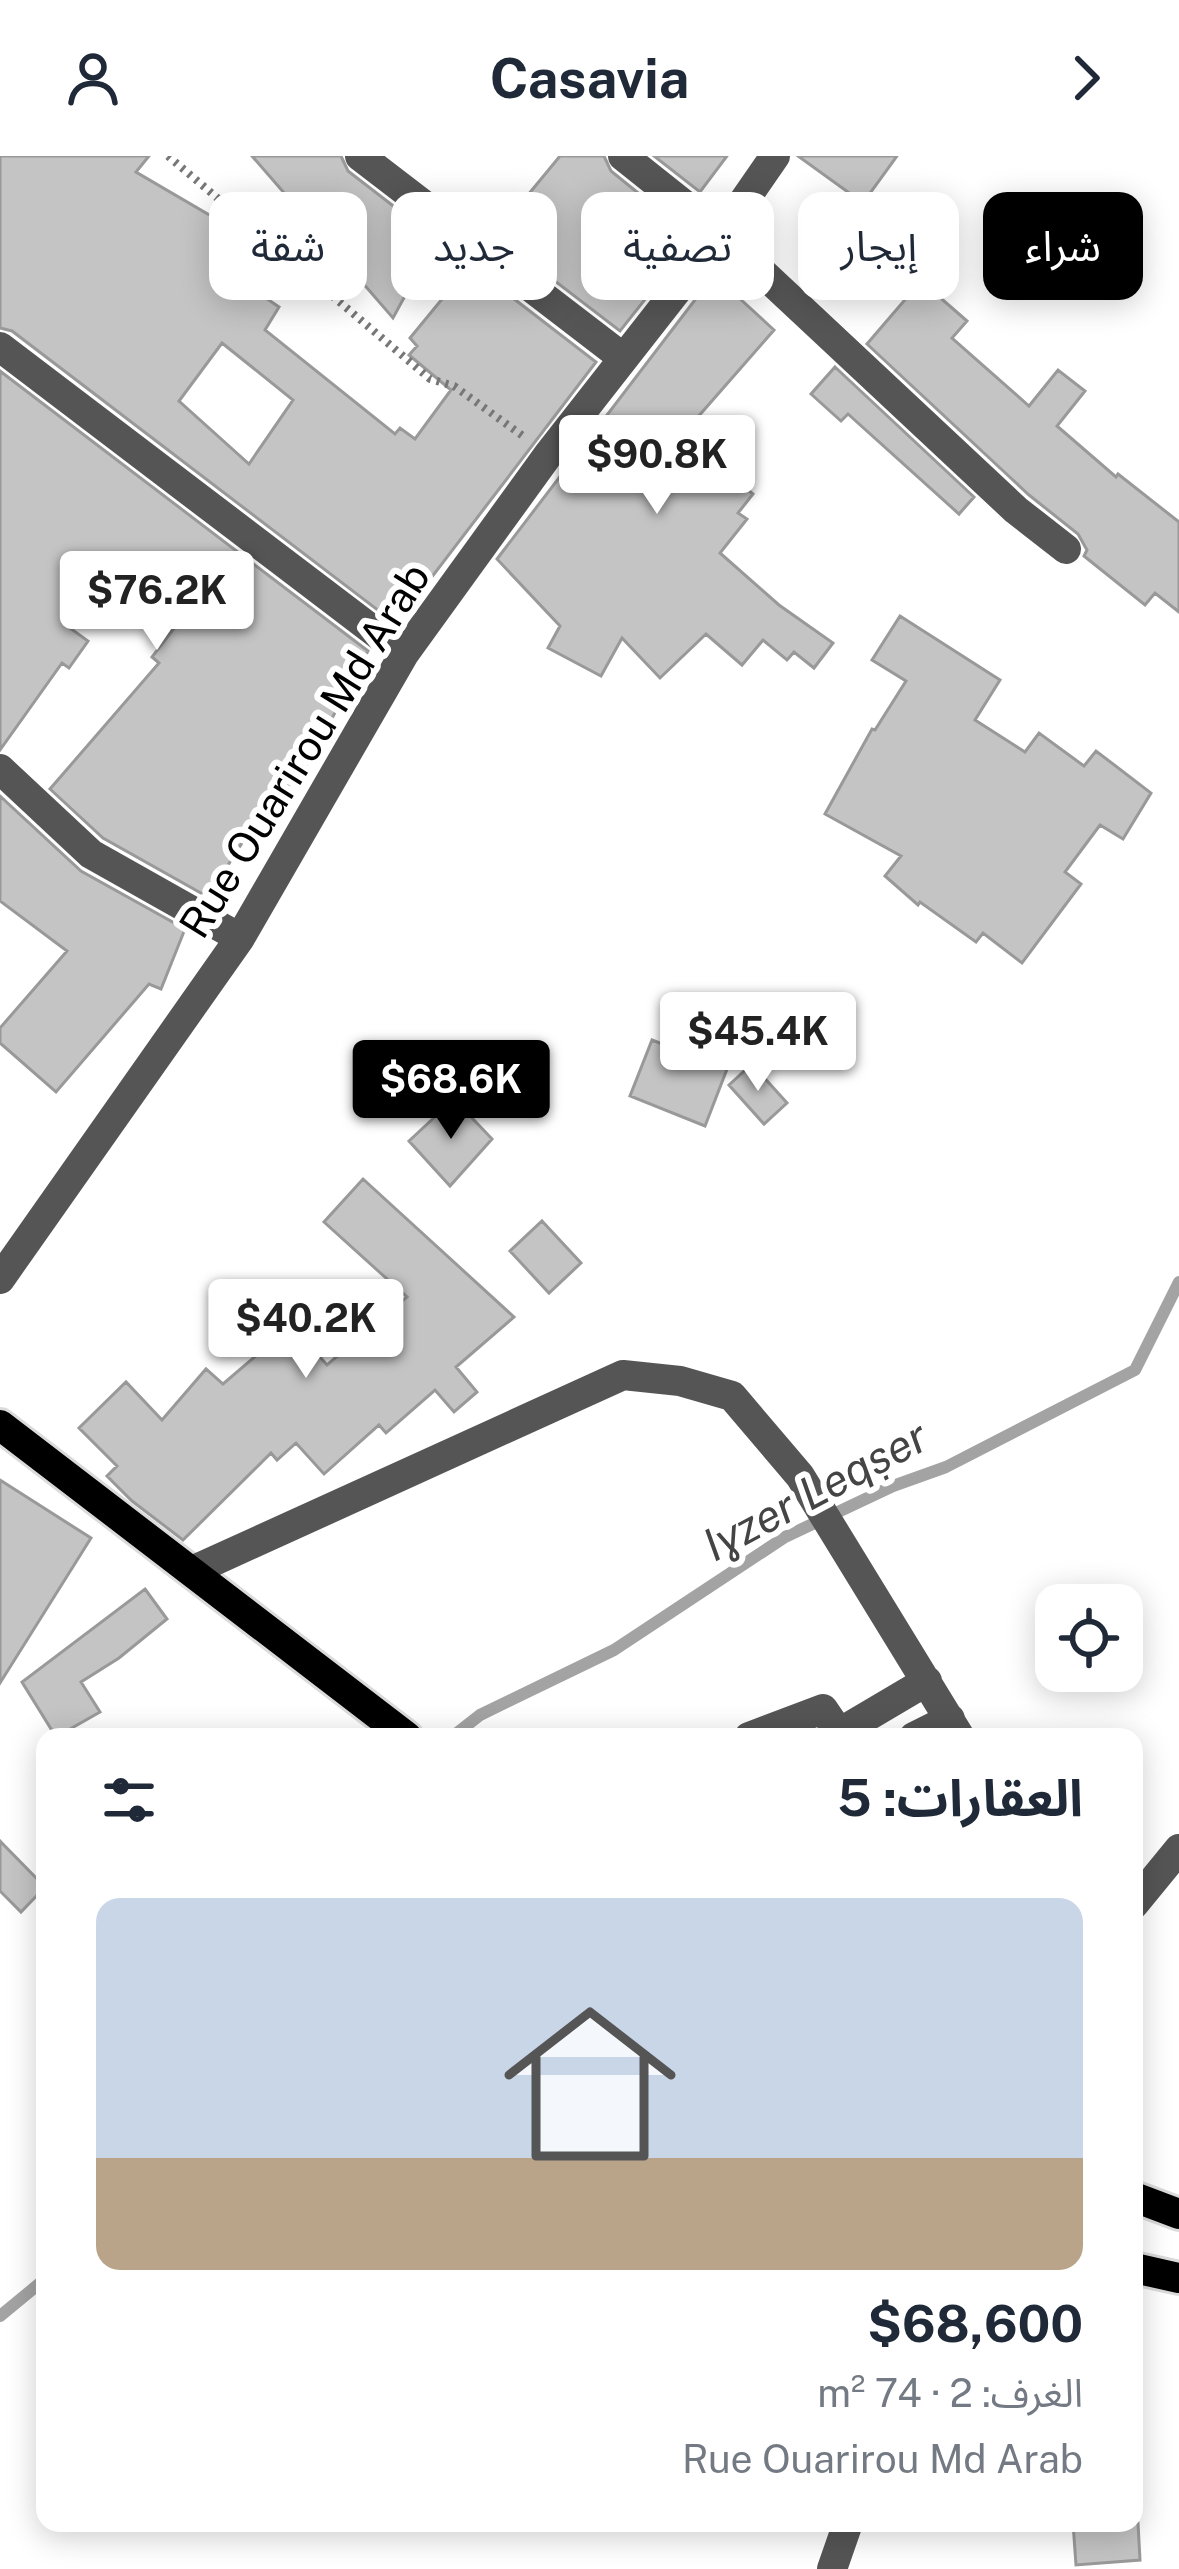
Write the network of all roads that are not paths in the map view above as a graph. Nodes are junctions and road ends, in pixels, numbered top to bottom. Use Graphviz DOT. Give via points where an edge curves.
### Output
graph roads {
  1 [pos="360,156"];
  2 [pos="623,156"];
  3 [pos="776,156"];
  4 [pos="668,192"];
  5 [pos="751,192"];
  6 [pos="774,284"];
  7 [pos="668,300"];
  8 [pos="0,347"];
  9 [pos="622,357"];
  10 [pos="1066,549"];
  11 [pos="404,654"];
  12 [pos="0,770"];
  13 [pos="240,938"];
  14 [pos="0,1280"];
  15 [pos="0,1425"];
  16 [pos="193,1571"];
  17 [pos="927,1681"];
  18 [pos="395,1728"];
  19 [pos="773,1728"];
  20 [pos="836,1728"];
  21 [pos="852,1728"];
  22 [pos="955,1728"];
  23 [pos="1179,1849"];
  24 [pos="1143,1893"];
  25 [pos="1143,2270"];
  26 [pos="1179,2278"];
  27 [pos="845,2532"];
  28 [pos="832,2569"];
  1 -- 9 [label="street"];
  2 -- 4 [label="street"];
  3 -- 5 [label="street, Rue Ouarirou Md Arab"];
  6 -- 10 [label="street"];
  7 -- 9 [label="street, Rue Ouarirou Md Arab"];
  8 -- 11 [label="street"];
  9 -- 11 [label="street, Rue Ouarirou Md Arab"];
  11 -- 13 [label="street, Rue Ouarirou Md Arab"];
  12 -- 13 [label="street" via="91,854"];
  13 -- 14 [label="street, Rue Ouarirou Md Arab"];
  15 -- 16 [label="main road"];
  16 -- 17 [label="street" via="622,1375 680,1381 732,1396 800,1476"];
  16 -- 18 [label="main road"];
  17 -- 21 [label="street"];
  17 -- 22 [label="street"];
  19 -- 20 [label="street" via="823,1709"];
  23 -- 24 [label="street"];
  25 -- 26 [label="main road"];
  27 -- 28 [label="street"];
}
